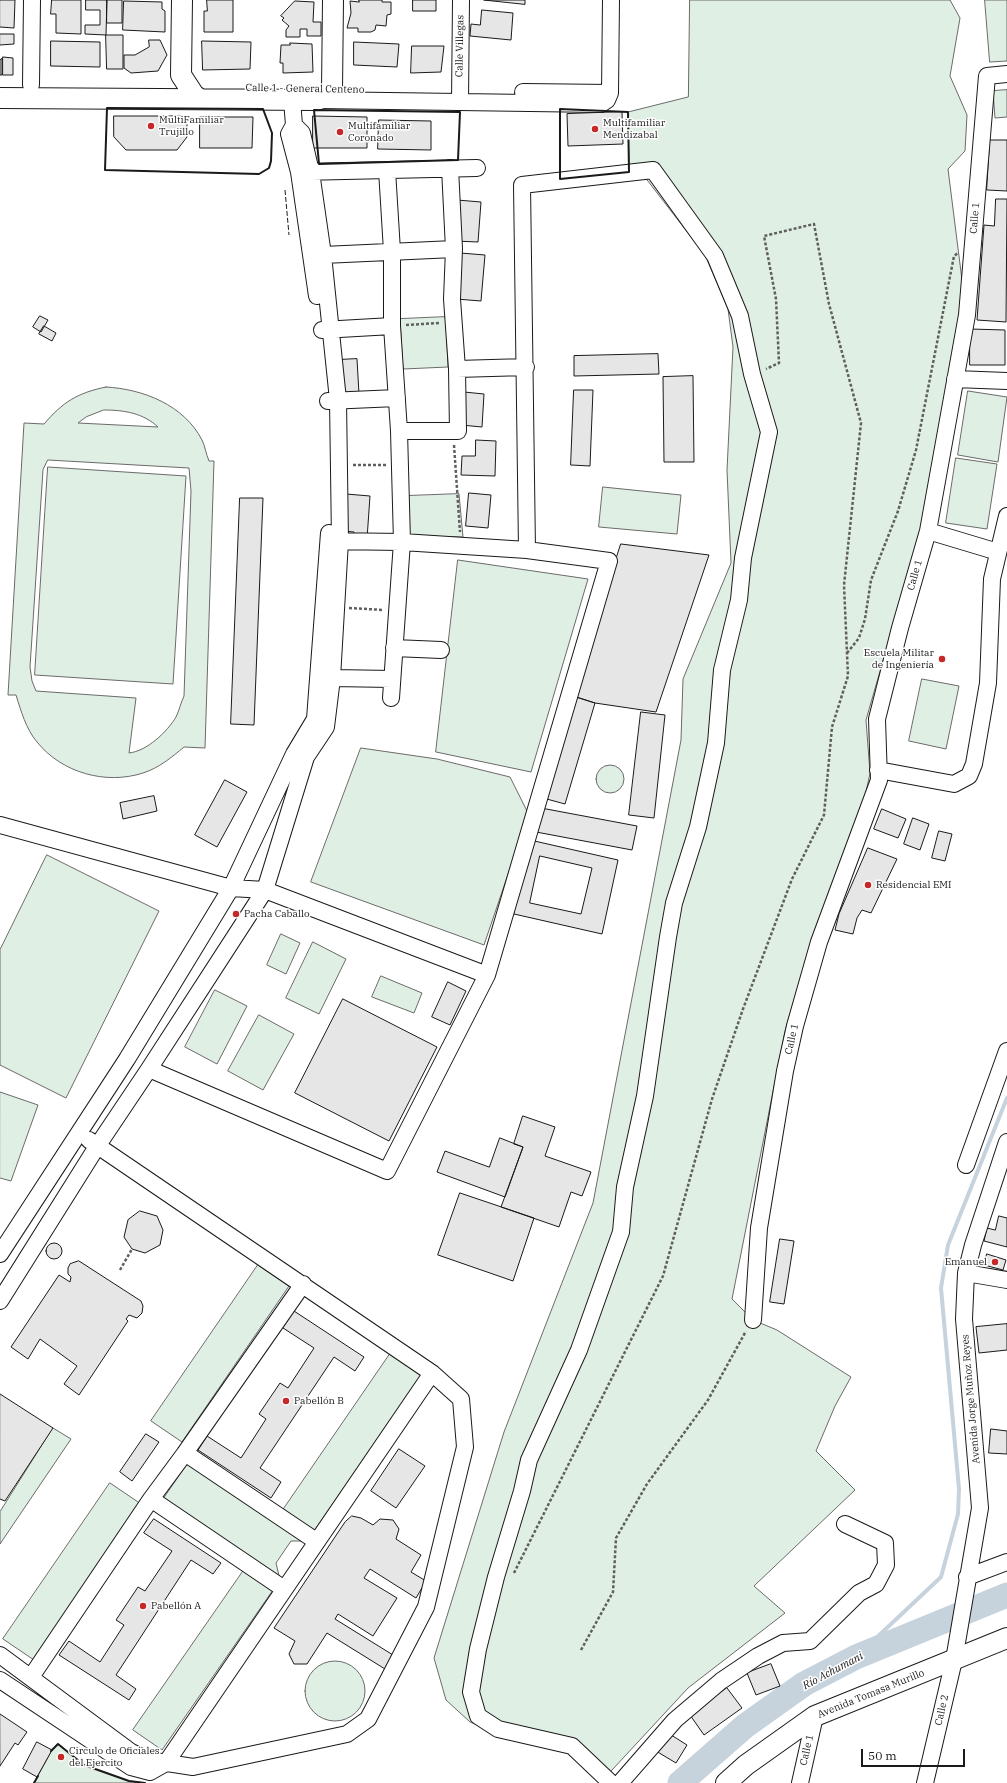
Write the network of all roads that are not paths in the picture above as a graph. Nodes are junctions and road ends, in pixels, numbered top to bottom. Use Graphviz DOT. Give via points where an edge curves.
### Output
graph roads {
  1 [pos="32,0"];
  2 [pos="182,0"];
  3 [pos="333,0"];
  4 [pos="461,0"];
  5 [pos="611,0"];
  6 [pos="1007,74"];
  7 [pos="0,84"];
  8 [pos="186,87"];
  9 [pos="31,91"];
  10 [pos="103,92"];
  11 [pos="324,95"];
  12 [pos="460,97"];
  13 [pos="0,98"];
  14 [pos="292,100"];
  15 [pos="450,168"];
  16 [pos="477,168"];
  17 [pos="387,170"];
  18 [pos="305,172"];
  19 [pos="454,249"];
  20 [pos="392,251"];
  21 [pos="323,254"];
  22 [pos="392,326"];
  23 [pos="326,330"];
  24 [pos="526,367"];
  25 [pos="457,369"];
  26 [pos="1007,378"];
  27 [pos="955,379"];
  28 [pos="1007,381"];
  29 [pos="397,398"];
  30 [pos="333,400"];
  31 [pos="398,431"];
  32 [pos="1007,516"];
  33 [pos="928,531"];
  34 [pos="334,541"];
  35 [pos="402,542"];
  36 [pos="527,550"];
  37 [pos="998,552"];
  38 [pos="394,648"];
  39 [pos="441,650"];
  40 [pos="332,678"];
  41 [pos="392,679"];
  42 [pos="391,698"];
  43 [pos="878,770"];
  44 [pos="0,825"];
  45 [pos="230,888"];
  46 [pos="265,890"];
  47 [pos="487,975"];
  48 [pos="1007,1051"];
  49 [pos="149,1069"];
  50 [pos="79,1134"];
  51 [pos="1007,1142"];
  52 [pos="98,1145"];
  53 [pos="966,1165"];
  54 [pos="0,1254"];
  55 [pos="966,1273"];
  56 [pos="1007,1280"];
  57 [pos="303,1284"];
  58 [pos="0,1301"];
  59 [pos="753,1320"];
  60 [pos="432,1373"];
  61 [pos="185,1453"];
  62 [pos="151,1499"];
  63 [pos="845,1524"];
  64 [pos="316,1541"];
  65 [pos="1007,1562"];
  66 [pos="966,1584"];
  67 [pos="284,1589"];
  68 [pos="1007,1638"];
  69 [pos="0,1655"];
  70 [pos="954,1660"];
  71 [pos="31,1677"];
  72 [pos="0,1680"];
  73 [pos="815,1716"];
  74 [pos="166,1763"];
  75 [pos="611,1783"];
  76 [pos="620,1783"];
  77 [pos="726,1783"];
  78 [pos="800,1783"];
  79 [pos="925,1783"];
  1 -- 9 [label="street"];
  2 -- 8 [label="main road"];
  3 -- 11 [label="main road"];
  4 -- 12 [label="street, Calle Villegas"];
  5 -- 12 [label="street, Calle 1 - General Centeno" via="606,99"];
  6 -- 27 [label="street, Calle 1" via="987,76 967,315"];
  7 -- 9 [label="main road, Calle 1 - General Centeno"];
  8 -- 10 [label="main road, Calle 1 - General Centeno"];
  8 -- 10 [label="main road, Calle 1 - General Centeno"];
  8 -- 11 [label="main road, Calle 1 - General Centeno"];
  8 -- 14 [label="main road, Calle 1 - General Centeno"];
  9 -- 10 [label="main road, Calle 1 - General Centeno"];
  9 -- 13 [label="main road, Calle 1 - General Centeno"];
  11 -- 12 [label="street, Calle 1 - General Centeno"];
  11 -- 14 [label="main road, Calle 1 - General Centeno"];
  14 -- 18 [label="street" via="294,125 289,134"];
  15 -- 16 [label="street"];
  15 -- 17 [label="street"];
  15 -- 19 [label="street"];
  17 -- 18 [label="street"];
  17 -- 20 [label="street"];
  18 -- 21 [label="street"];
  18 -- 23 [label="street"];
  19 -- 20 [label="street"];
  19 -- 25 [label="street"];
  20 -- 21 [label="street"];
  20 -- 22 [label="street"];
  21 -- 23 [label="street"];
  22 -- 23 [label="street"];
  22 -- 29 [label="street"];
  23 -- 30 [label="street"];
  24 -- 25 [label="street"];
  24 -- 36 [label="street"];
  24 -- 75 [label="street" via="522,185 653,170 715,256 740,316 752,374 769,432 743,558 739,600 722,670 716,743 698,827 674,903 645,1096 624,1187 621,1232 579,1350 529,1460 496,1577 478,1650 471,1692 478,1716 498,1729 572,1746"];
  25 -- 31 [label="street" via="458,431"];
  26 -- 28 [label="street"];
  27 -- 28 [label="street"];
  27 -- 33 [label="street, Calle 1"];
  29 -- 30 [label="street"];
  29 -- 31 [label="street"];
  30 -- 34 [label="street"];
  30 -- 34 [label="street" via="339,465"];
  31 -- 35 [label="street"];
  32 -- 37 [label="street"];
  33 -- 37 [label="street"];
  33 -- 43 [label="street, Calle 1" via="877,719"];
  34 -- 35 [label="street"];
  34 -- 40 [label="street" via="337,608"];
  34 -- 45 [label="street" via="315,718 294,754"];
  35 -- 36 [label="street"];
  35 -- 38 [label="street"];
  36 -- 47 [label="street" via="609,561"];
  37 -- 43 [label="street" via="992,579 988,683 974,764 968,776 954,784"];
  38 -- 39 [label="street"];
  38 -- 41 [label="street"];
  40 -- 41 [label="street"];
  40 -- 46 [label="street" via="326,727 306,757"];
  41 -- 42 [label="street"];
  43 -- 59 [label="street, Calle 1" via="879,780 819,942 795,1026 759,1228"];
  44 -- 45 [label="street"];
  45 -- 46 [label="street"];
  45 -- 50 [label="street"];
  46 -- 47 [label="street"];
  46 -- 49 [label="street"];
  47 -- 49 [label="street" via="387,1171"];
  48 -- 53 [label="street"];
  49 -- 52 [label="street"];
  50 -- 52 [label="street"];
  50 -- 54 [label="street"];
  51 -- 55 [label="street, Avenida Jorge Muñoz Reyes" via="977,1231"];
  52 -- 57 [label="street"];
  52 -- 58 [label="street"];
  55 -- 56 [label="street"];
  55 -- 66 [label="street, Avenida Jorge Muñoz Reyes" via="965,1327 980,1508"];
  57 -- 60 [label="street"];
  57 -- 61 [label="street"];
  60 -- 64 [label="street"];
  60 -- 74 [label="street" via="461,1399 465,1447 426,1607 368,1719 347,1734 339,1736 193,1767"];
  61 -- 62 [label="street"];
  61 -- 64 [label="street"];
  62 -- 67 [label="street"];
  62 -- 71 [label="street"];
  63 -- 76 [label="street" via="885,1543 886,1565 876,1584 859,1593 810,1641 783,1643 758,1656 722,1681 675,1720"];
  64 -- 67 [label="street"];
  65 -- 66 [label="street"];
  66 -- 70 [label="street, Avenida Jorge Muñoz Reyes"];
  67 -- 74 [label="street"];
  68 -- 70 [label="main road, Avenida Tomasa Murillo"];
  69 -- 71 [label="street"];
  70 -- 73 [label="main road, Avenida Tomasa Murillo"];
  70 -- 79 [label="street, Calle 2"];
  71 -- 74 [label="street" via="131,1752 148,1760"];
  72 -- 74 [label="street" via="131,1767 150,1772"];
  73 -- 77 [label="main road, Avenida Tomasa Murillo" via="746,1765"];
  73 -- 78 [label="street, Calle 1"];
}
